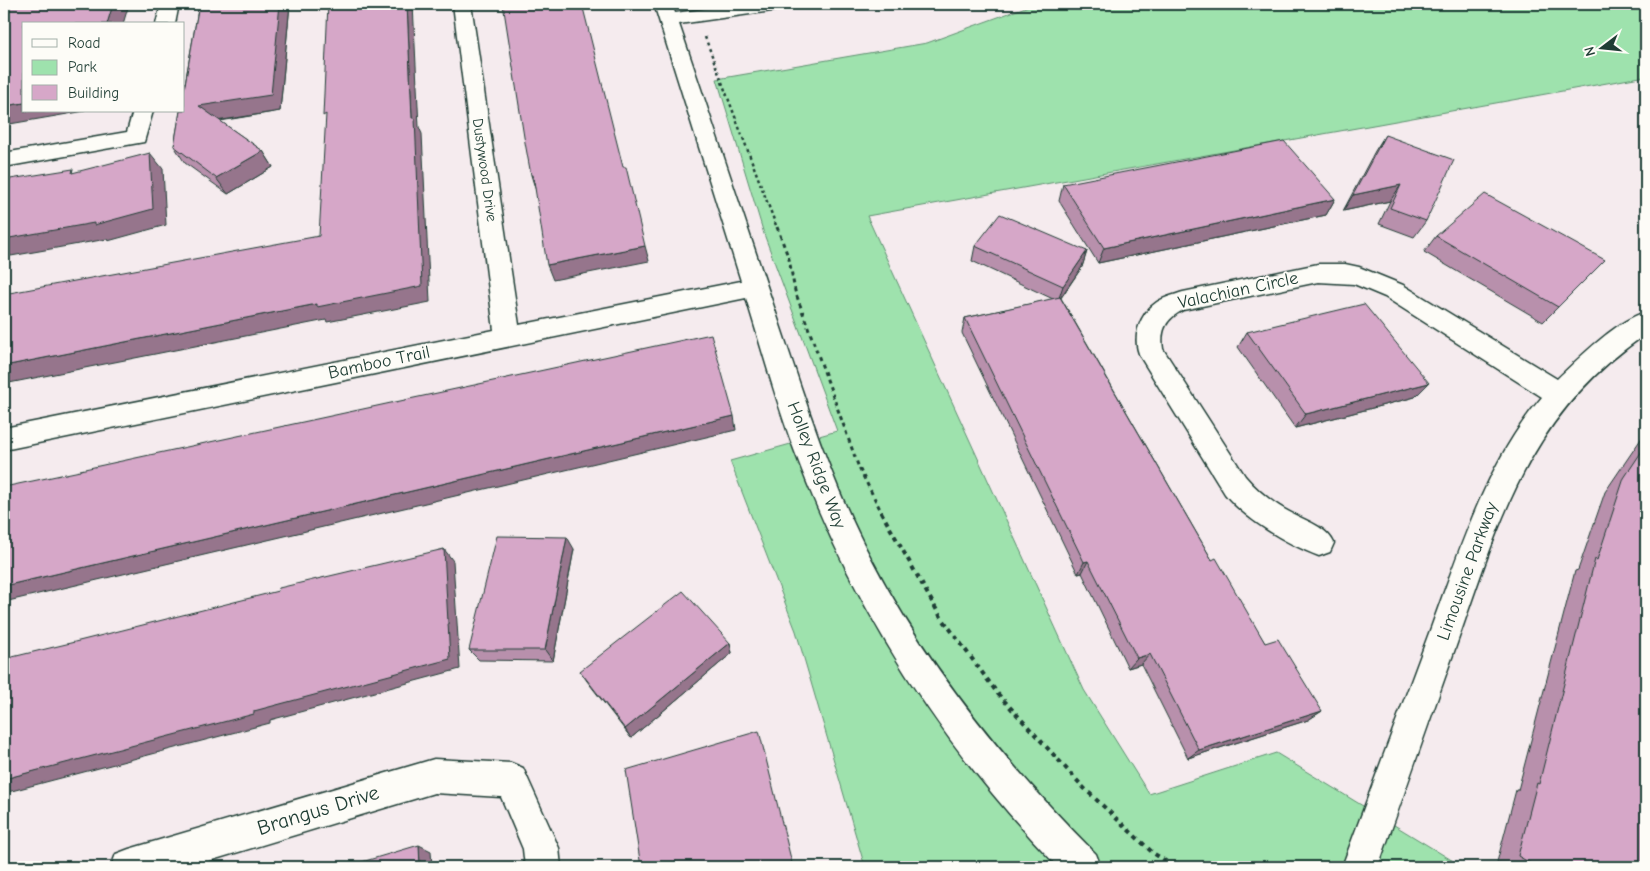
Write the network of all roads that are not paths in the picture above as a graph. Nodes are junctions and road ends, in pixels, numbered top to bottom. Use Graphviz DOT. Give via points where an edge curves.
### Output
graph roads {
  1 [pos="170,4"];
  2 [pos="462,4"];
  3 [pos="779,4"];
  4 [pos="666,12"];
  5 [pos="166,22"];
  6 [pos="143,112"];
  7 [pos="4,160"];
  8 [pos="754,286"];
  9 [pos="1646,321"];
  10 [pos="508,336"];
  11 [pos="1559,394"];
  12 [pos="4,439"];
  13 [pos="1319,542"];
  14 [pos="129,867"];
  15 [pos="543,867"];
  16 [pos="1083,867"];
  17 [pos="1360,867"];
  1 -- 5 [label="street"];
  2 -- 10 [label="street, Dustywood Drive"];
  3 -- 4 [label="street" via="697,16"];
  4 -- 8 [label="street, Holley Ridge Way"];
  6 -- 7 [label="street" via="136,137"];
  8 -- 10 [label="street, Bamboo Trail"];
  8 -- 16 [label="street, Holley Ridge Way" via="820,480 880,605 923,674 981,754"];
  9 -- 11 [label="street, Limousine Parkway" via="1588,362"];
  10 -- 12 [label="street, Bamboo Trail"];
  11 -- 13 [label="street, Valachian Circle" via="1394,292 1352,274 1318,273 1165,307 1152,322 1148,341 1150,351 1235,485 1256,506"];
  11 -- 17 [label="street, Limousine Parkway" via="1514,457 1491,506"];
  14 -- 15 [label="street, Brangus Drive" via="434,776 511,780 541,848"];
}
